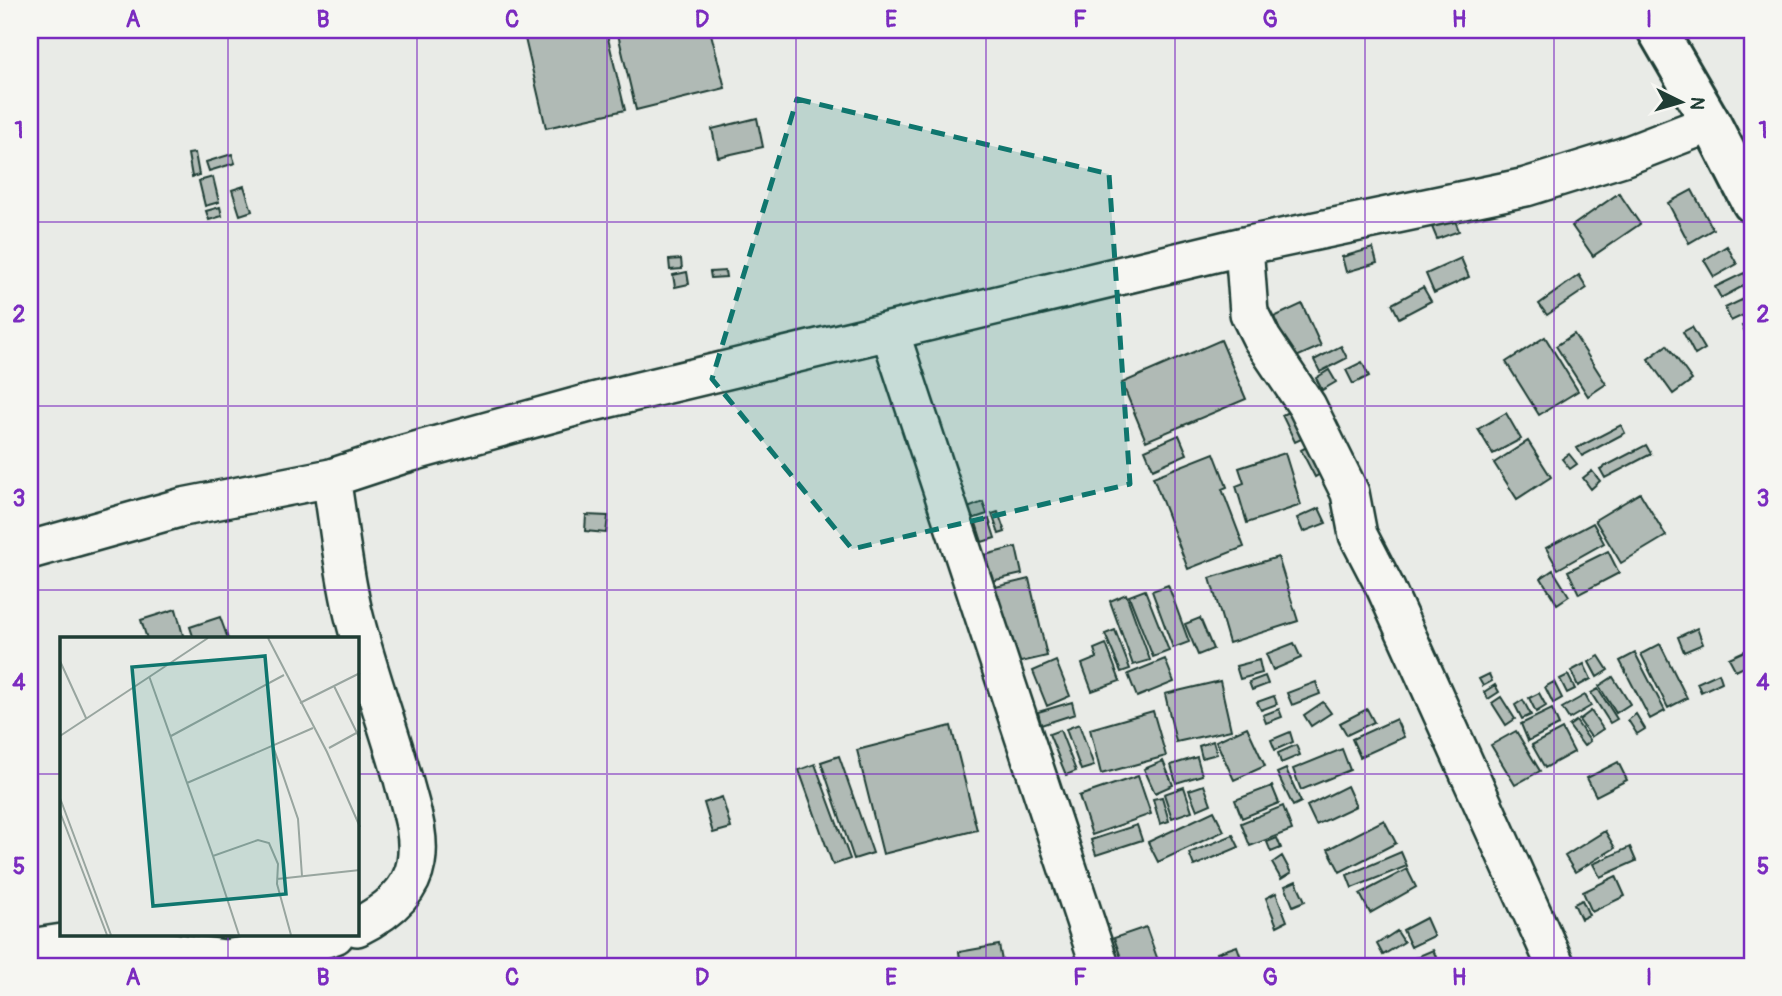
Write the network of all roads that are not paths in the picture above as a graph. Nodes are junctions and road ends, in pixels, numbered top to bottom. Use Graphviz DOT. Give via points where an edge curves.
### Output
graph roads {
  1 [pos="1657,30"];
  2 [pos="1711,123"];
  3 [pos="1752,203"];
  4 [pos="1244,246"];
  5 [pos="890,332"];
  6 [pos="331,478"];
  7 [pos="30,550"];
  8 [pos="359,926"];
  9 [pos="332,936"];
  10 [pos="30,948"];
  11 [pos="114,955"];
  12 [pos="1091,959"];
  13 [pos="1556,966"];
  1 -- 2 [label="main road"];
  2 -- 3 [label="main road"];
  2 -- 4 [label="street" via="1526,187"];
  4 -- 5 [label="street"];
  4 -- 13 [label="street" via="1249,313 1307,406 1350,493 1358,535"];
  5 -- 6 [label="street" via="593,402"];
  5 -- 12 [label="street"];
  6 -- 7 [label="street" via="183,507"];
  6 -- 8 [label="street" via="355,619 406,789 418,851 405,890 388,909"];
  9 -- 11 [label="street" via="299,947 225,959"];
  10 -- 11 [label="street" via="82,940"];
}
